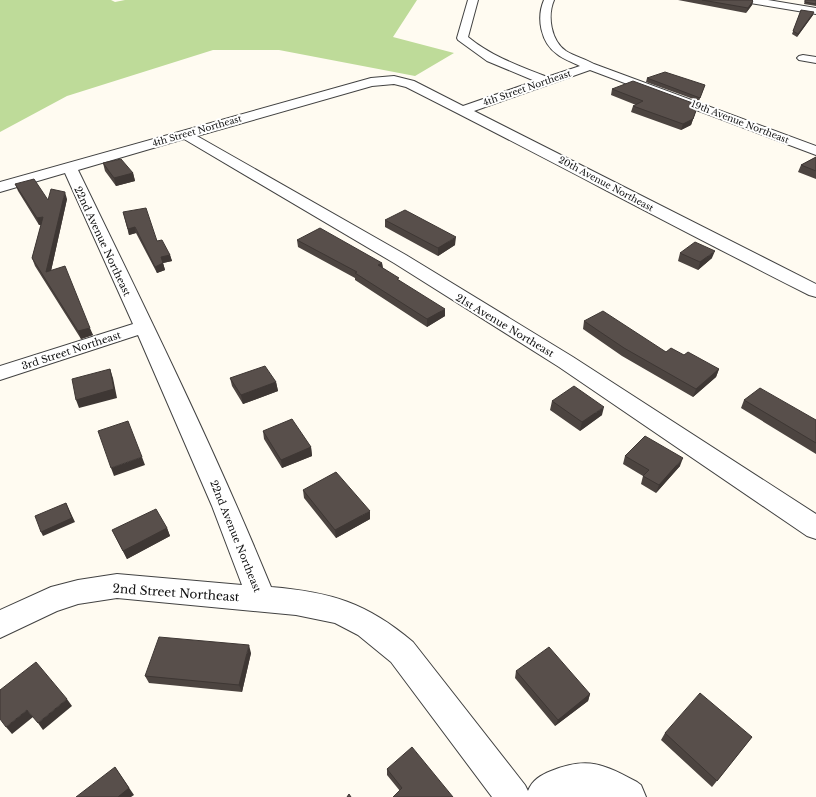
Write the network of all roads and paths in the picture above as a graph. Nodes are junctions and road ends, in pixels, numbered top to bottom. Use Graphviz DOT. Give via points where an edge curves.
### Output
graph roads {
  1 [pos="473,0"];
  2 [pos="549,0"];
  3 [pos="750,0"];
  4 [pos="816,11"];
  5 [pos="803,58"];
  6 [pos="816,60"];
  7 [pos="590,66"];
  8 [pos="394,80"];
  9 [pos="546,81"];
  10 [pos="463,110"];
  11 [pos="186,135"];
  12 [pos="816,151"];
  13 [pos="70,168"];
  14 [pos="0,187"];
  15 [pos="816,291"];
  16 [pos="143,327"];
  17 [pos="0,373"];
  18 [pos="816,528"];
  19 [pos="262,599"];
  20 [pos="0,625"];
  21 [pos="513,797"];
  22 [pos="542,797"];
  23 [pos="629,797"];
  1 -- 9 [label="street" via="462,38 486,56"];
  2 -- 7 [label="street, 19th Avenue Northeast" via="545,21 553,45 562,53"];
  3 -- 4 [label="street"];
  5 -- 6 [label="street"];
  7 -- 9 [label="street, 4th Street Northeast"];
  7 -- 12 [label="street, 19th Avenue Northeast"];
  8 -- 10 [label="street, 20th Avenue Northeast" via="410,84"];
  8 -- 11 [label="street, 4th Street Northeast" via="371,82"];
  9 -- 10 [label="street, 4th Street Northeast"];
  10 -- 15 [label="street, 20th Avenue Northeast"];
  11 -- 13 [label="street, 4th Street Northeast"];
  11 -- 18 [label="street, 21st Avenue Northeast" via="400,259 566,362"];
  13 -- 14 [label="street, 4th Street Northeast"];
  13 -- 16 [label="street, 22nd Avenue Northeast"];
  16 -- 17 [label="street, 3rd Street Northeast"];
  16 -- 19 [label="street, 22nd Avenue Northeast" via="225,506"];
  19 -- 20 [label="street, 2nd Street Northeast" via="117,586 78,592 51,600"];
  19 -- 21 [label="street, 22nd Avenue Northeast" via="330,608 363,622 383,635 402,652"];
  22 -- 23 [label="street" via="562,783 587,779 616,788"];
}
